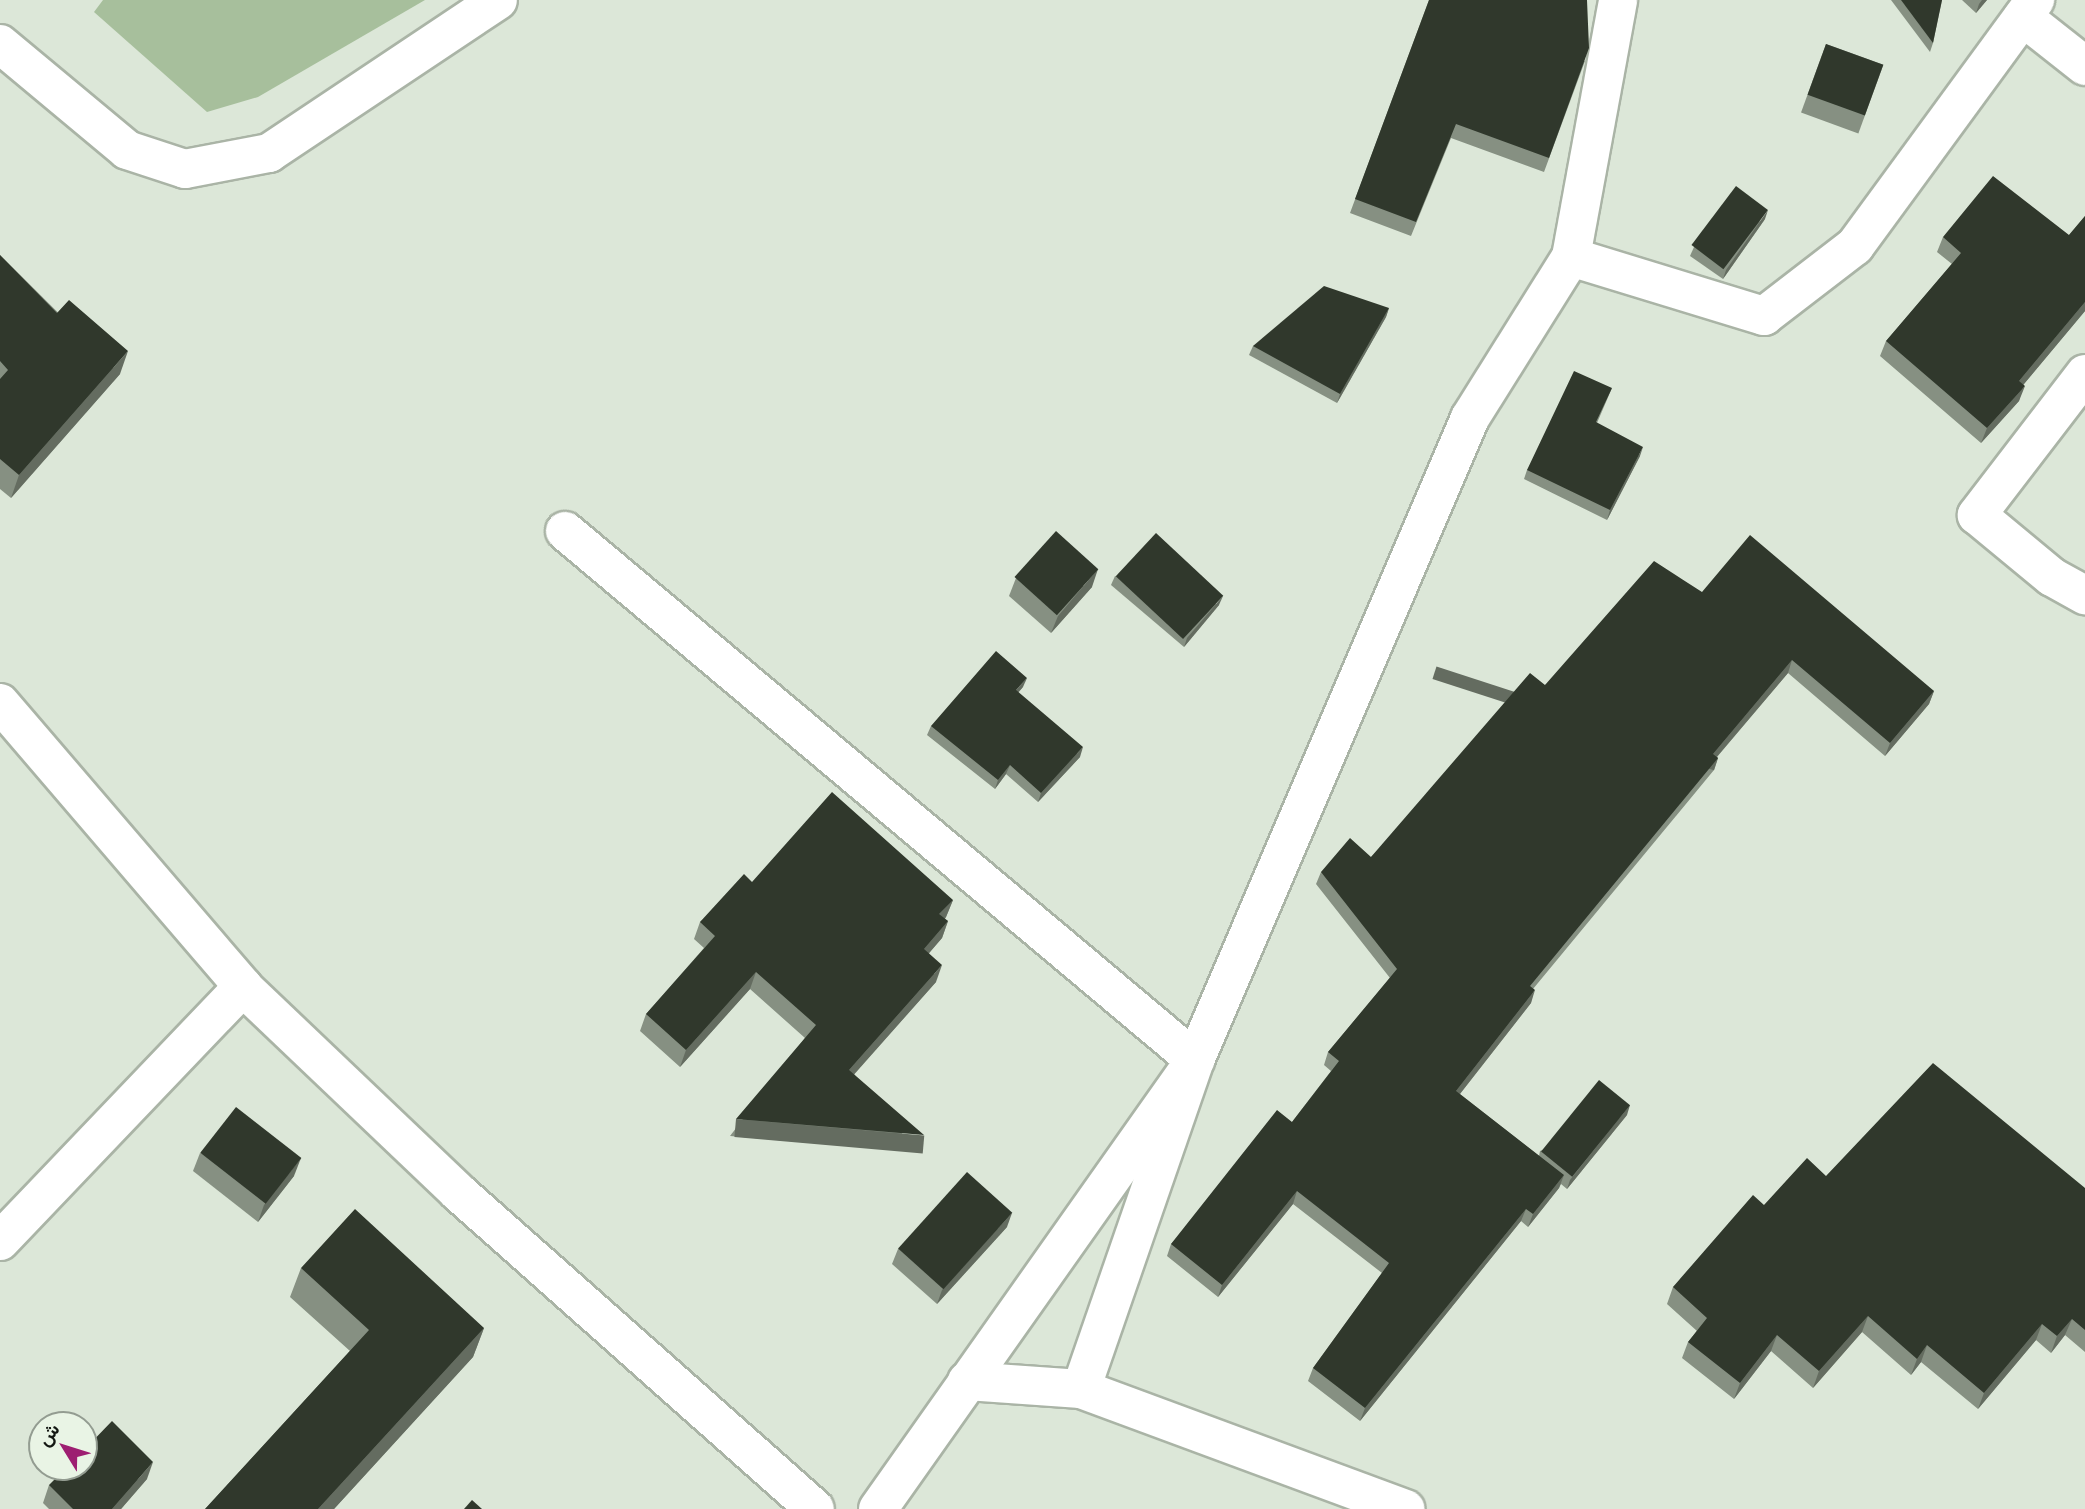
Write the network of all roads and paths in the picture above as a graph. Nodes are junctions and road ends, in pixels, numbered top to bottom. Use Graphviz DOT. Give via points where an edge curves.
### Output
graph roads {
  1 [pos="498,0"];
  2 [pos="1618,0"];
  3 [pos="2029,9"];
  4 [pos="0,44"];
  5 [pos="2085,66"];
  6 [pos="1571,257"];
  7 [pos="2085,374"];
  8 [pos="565,531"];
  9 [pos="2085,596"];
  10 [pos="0,703"];
  11 [pos="243,987"];
  12 [pos="1195,1060"];
  13 [pos="0,1241"];
  14 [pos="967,1381"];
  15 [pos="1081,1389"];
  16 [pos="815,1509"];
  17 [pos="878,1509"];
  18 [pos="1406,1509"];
  1 -- 4 [label="street" via="269,153 185,169 127,150"];
  2 -- 6 [label="street"];
  3 -- 5 [label="street"];
  3 -- 6 [label="street" via="1855,246 1764,316"];
  6 -- 12 [label="street" via="1470,418"];
  7 -- 9 [label="street" via="1978,515 2052,577"];
  8 -- 12 [label="street"];
  10 -- 11 [label="street"];
  11 -- 13 [label="street"];
  11 -- 16 [label="street" via="458,1192"];
  12 -- 14 [label="street"];
  12 -- 15 [label="street"];
  14 -- 15 [label="street"];
  14 -- 17 [label="street"];
  15 -- 18 [label="street"];
}
